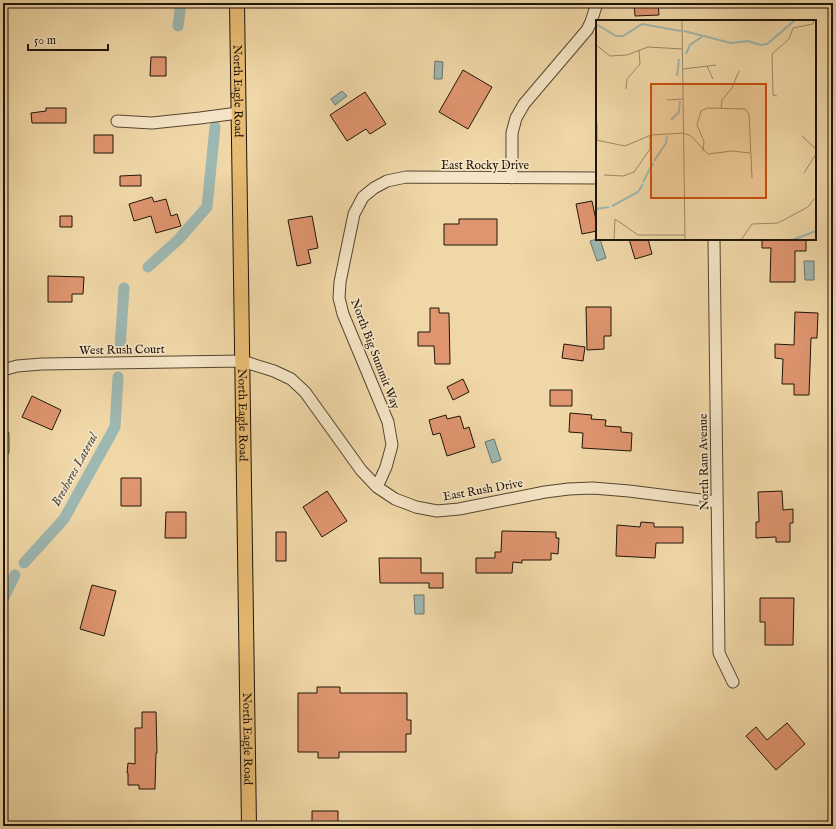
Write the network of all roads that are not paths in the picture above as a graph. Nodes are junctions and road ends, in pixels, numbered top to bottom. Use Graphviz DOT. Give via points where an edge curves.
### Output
graph roads {
  1 [pos="237,3"];
  2 [pos="597,3"];
  3 [pos="238,113"];
  4 [pos="117,121"];
  5 [pos="512,178"];
  6 [pos="596,178"];
  7 [pos="374,188"];
  8 [pos="714,240"];
  9 [pos="242,362"];
  10 [pos="3,370"];
  11 [pos="3,435"];
  12 [pos="3,451"];
  13 [pos="377,487"];
  14 [pos="717,502"];
  15 [pos="733,682"];
  16 [pos="249,826"];
  1 -- 3 [label="main road, North Eagle Road"];
  2 -- 5 [label="street" via="587,30 524,104 516,118 512,133"];
  3 -- 4 [label="street" via="152,123"];
  3 -- 9 [label="main road, North Eagle Road"];
  5 -- 6 [label="street, East Rocky Drive"];
  5 -- 7 [label="street, East Rocky Drive" via="406,178 387,181"];
  7 -- 13 [label="street, North Big Summit Way" via="364,197 354,214 339,298 343,314 388,422 392,445"];
  8 -- 14 [label="street, North Ram Avenue"];
  9 -- 10 [label="street, West Rush Court" via="42,364"];
  9 -- 13 [label="street, East Rush Drive" via="291,379 305,392 361,470"];
  9 -- 16 [label="main road, North Eagle Road"];
  11 -- 12 [label="street"];
  13 -- 14 [label="street, East Rush Drive" via="395,500 437,511 545,492 605,488"];
  14 -- 15 [label="street, North Ram Avenue" via="719,653"];
}
